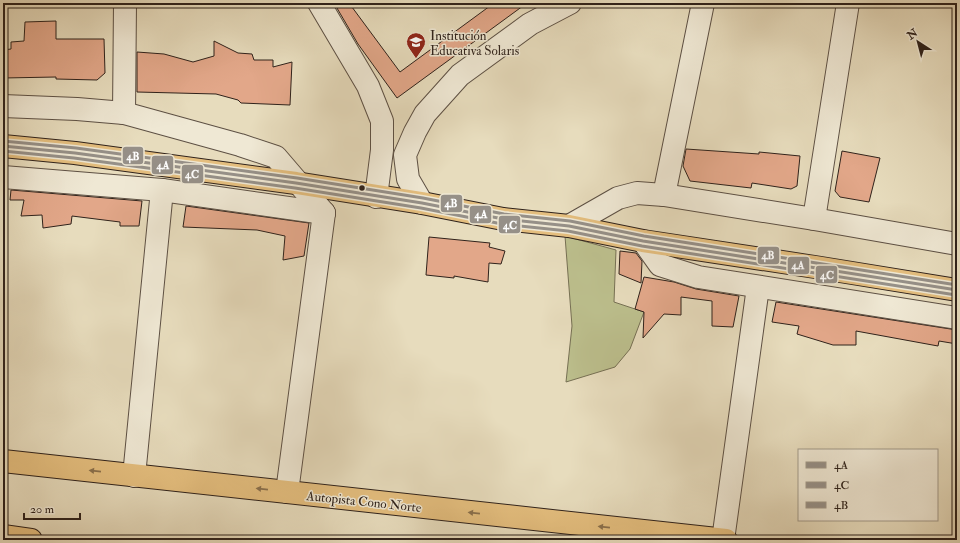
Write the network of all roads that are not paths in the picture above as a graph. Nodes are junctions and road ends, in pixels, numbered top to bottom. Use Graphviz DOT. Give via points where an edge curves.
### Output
graph roads {
  1 [pos="125,3"];
  2 [pos="319,3"];
  3 [pos="570,3"];
  4 [pos="703,3"];
  5 [pos="848,3"];
  6 [pos="3,106"];
  7 [pos="124,114"];
  8 [pos="3,146"];
  9 [pos="3,177"];
  10 [pos="296,182"];
  11 [pos="162,190"];
  12 [pos="664,195"];
  13 [pos="376,197"];
  14 [pos="422,203"];
  15 [pos="324,213"];
  16 [pos="814,219"];
  17 [pos="569,226"];
  18 [pos="643,241"];
  19 [pos="957,244"];
  20 [pos="758,287"];
  21 [pos="957,290"];
  22 [pos="957,318"];
  23 [pos="3,461"];
  24 [pos="134,476"];
  25 [pos="287,492"];
  26 [pos="3,536"];
  27 [pos="31,540"];
  28 [pos="723,540"];
  29 [pos="726,540"];
  1 -- 7 [label="street"];
  2 -- 13 [label="street" via="368,86 382,121 382,150"];
  3 -- 14 [label="street" via="530,24 460,75 425,114 405,155 408,179"];
  4 -- 12 [label="street"];
  5 -- 16 [label="street"];
  6 -- 7 [label="street"];
  7 -- 10 [label="street" via="276,157"];
  8 -- 10 [label="main road"];
  9 -- 11 [label="street"];
  10 -- 13 [label="main road"];
  10 -- 15 [label="street"];
  11 -- 15 [label="street"];
  11 -- 24 [label="street"];
  12 -- 16 [label="street"];
  12 -- 17 [label="street" via="637,193 618,198"];
  13 -- 14 [label="main road"];
  14 -- 17 [label="main road" via="503,219"];
  15 -- 25 [label="street"];
  16 -- 19 [label="street"];
  17 -- 18 [label="main road"];
  18 -- 20 [label="street" via="660,265 698,277"];
  18 -- 21 [label="main road"];
  20 -- 22 [label="street"];
  20 -- 28 [label="street"];
  24 -- 23 [label="main road, Autopista Cono Norte, one-way"];
  25 -- 24 [label="main road, Autopista Cono Norte, one-way"];
  28 -- 25 [label="main road, Autopista Cono Norte, one-way"];
  26 -- 27 [label="main road"];
  28 -- 29 [label="main road, Autopista Cono Norte"];
}
